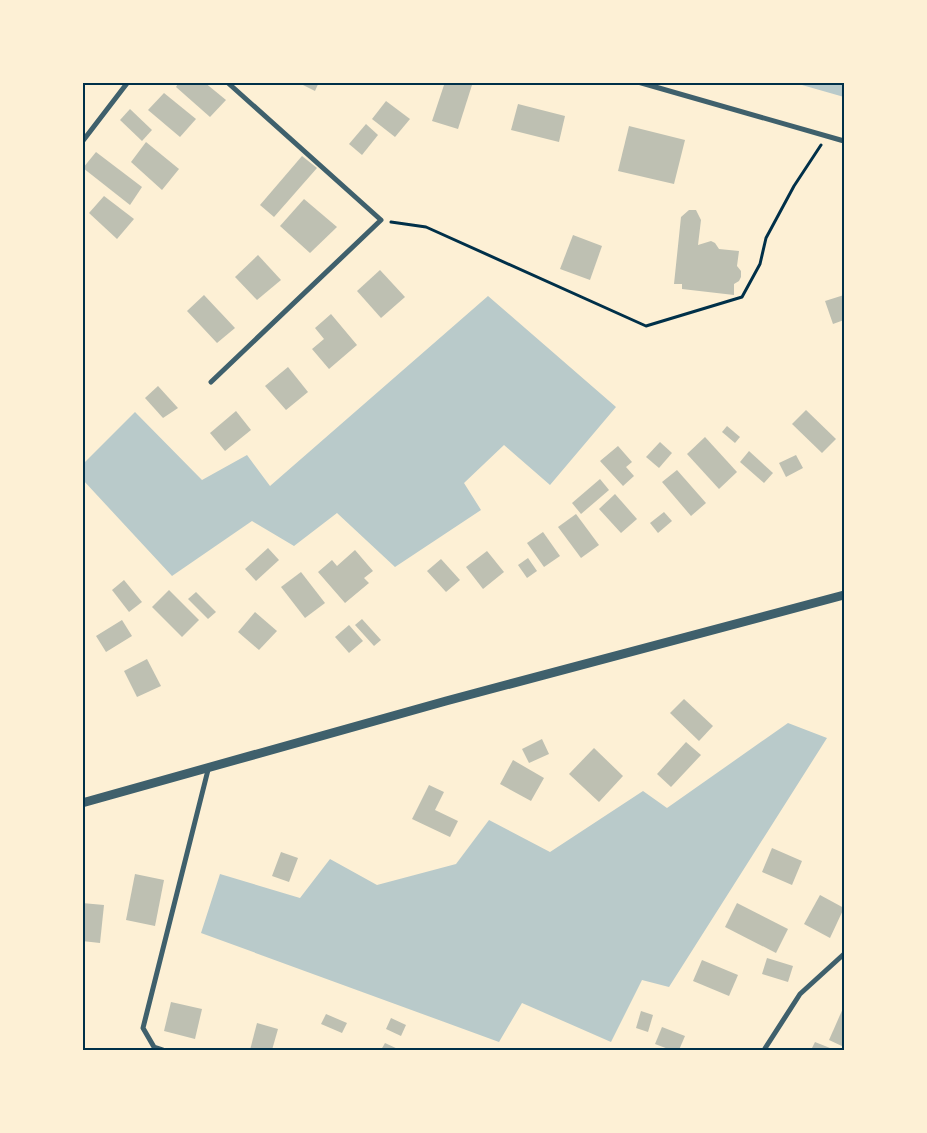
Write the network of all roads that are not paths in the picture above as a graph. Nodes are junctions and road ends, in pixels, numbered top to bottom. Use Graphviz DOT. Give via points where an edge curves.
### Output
graph roads {
  1 [pos="128,82"];
  2 [pos="227,82"];
  3 [pos="638,82"];
  4 [pos="844,141"];
  5 [pos="82,142"];
  6 [pos="211,382"];
  7 [pos="844,595"];
  8 [pos="210,766"];
  9 [pos="82,802"];
  10 [pos="844,954"];
  11 [pos="163,1050"];
  12 [pos="764,1050"];
  1 -- 5 [label="street"];
  2 -- 6 [label="street" via="381,220"];
  3 -- 4 [label="street"];
  7 -- 8 [label="street"];
  8 -- 9 [label="street"];
  8 -- 11 [label="street" via="143,1028 154,1047"];
  10 -- 12 [label="street" via="800,994"];
}
